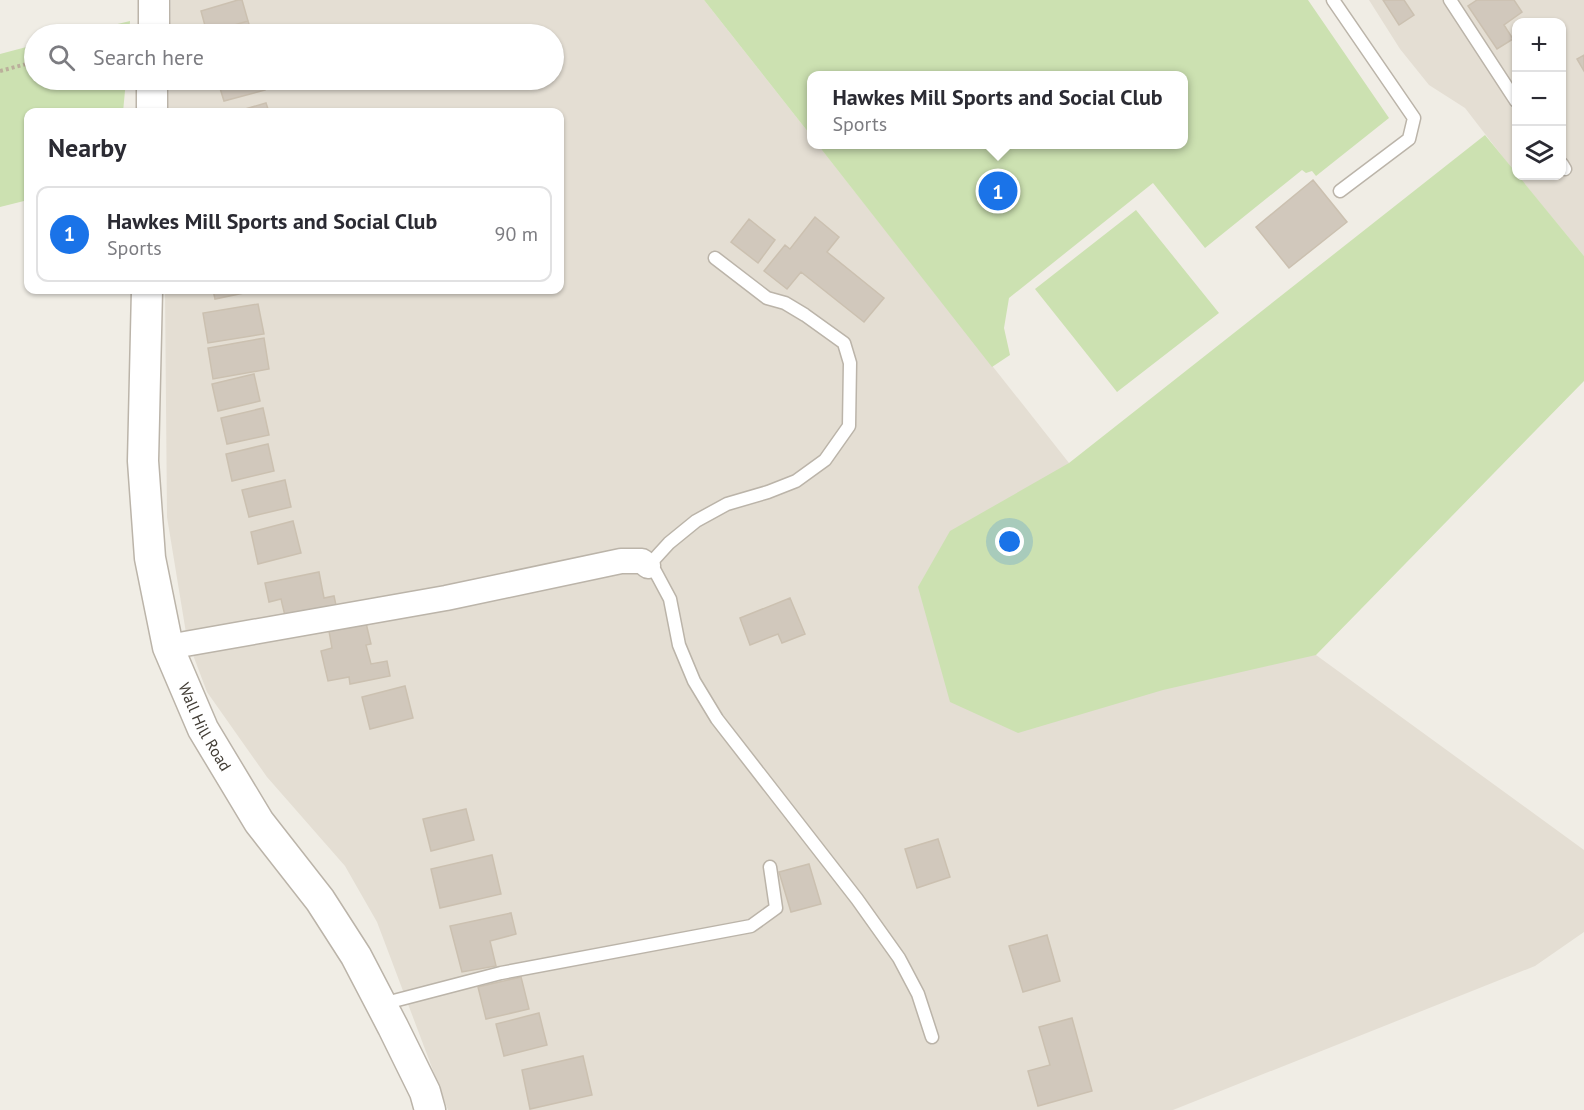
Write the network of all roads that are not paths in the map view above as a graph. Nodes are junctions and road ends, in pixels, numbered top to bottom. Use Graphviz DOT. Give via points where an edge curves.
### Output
graph roads {
  1 [pos="154,0"];
  2 [pos="1333,0"];
  3 [pos="1450,0"];
  4 [pos="154,24"];
  5 [pos="152,90"];
  6 [pos="1512,95"];
  7 [pos="152,108"];
  8 [pos="1340,191"];
  9 [pos="715,258"];
  10 [pos="147,294"];
  11 [pos="648,566"];
  12 [pos="168,647"];
  13 [pos="771,867"];
  14 [pos="381,1004"];
  15 [pos="932,1037"];
  16 [pos="430,1110"];
  1 -- 4 [label="street"];
  2 -- 8 [label="lane" via="1414,118 1409,139"];
  3 -- 6 [label="lane"];
  5 -- 7 [label="street"];
  9 -- 11 [label="lane" via="766,298 785,303 844,343 850,363 849,426 825,460 796,481 727,504 696,521"];
  10 -- 12 [label="street, Wall Hill Road" via="143,461 150,558"];
  11 -- 12 [label="street" via="642,561 612,562 446,598"];
  11 -- 15 [label="lane" via="670,598 680,645 694,681 717,719 899,958 918,994"];
  12 -- 14 [label="street, Wall Hill Road" via="203,729 259,822 320,900"];
  13 -- 14 [label="lane" via="776,908 751,926 501,973"];
  14 -- 16 [label="street, Wall Hill Road" via="425,1092"];
}
